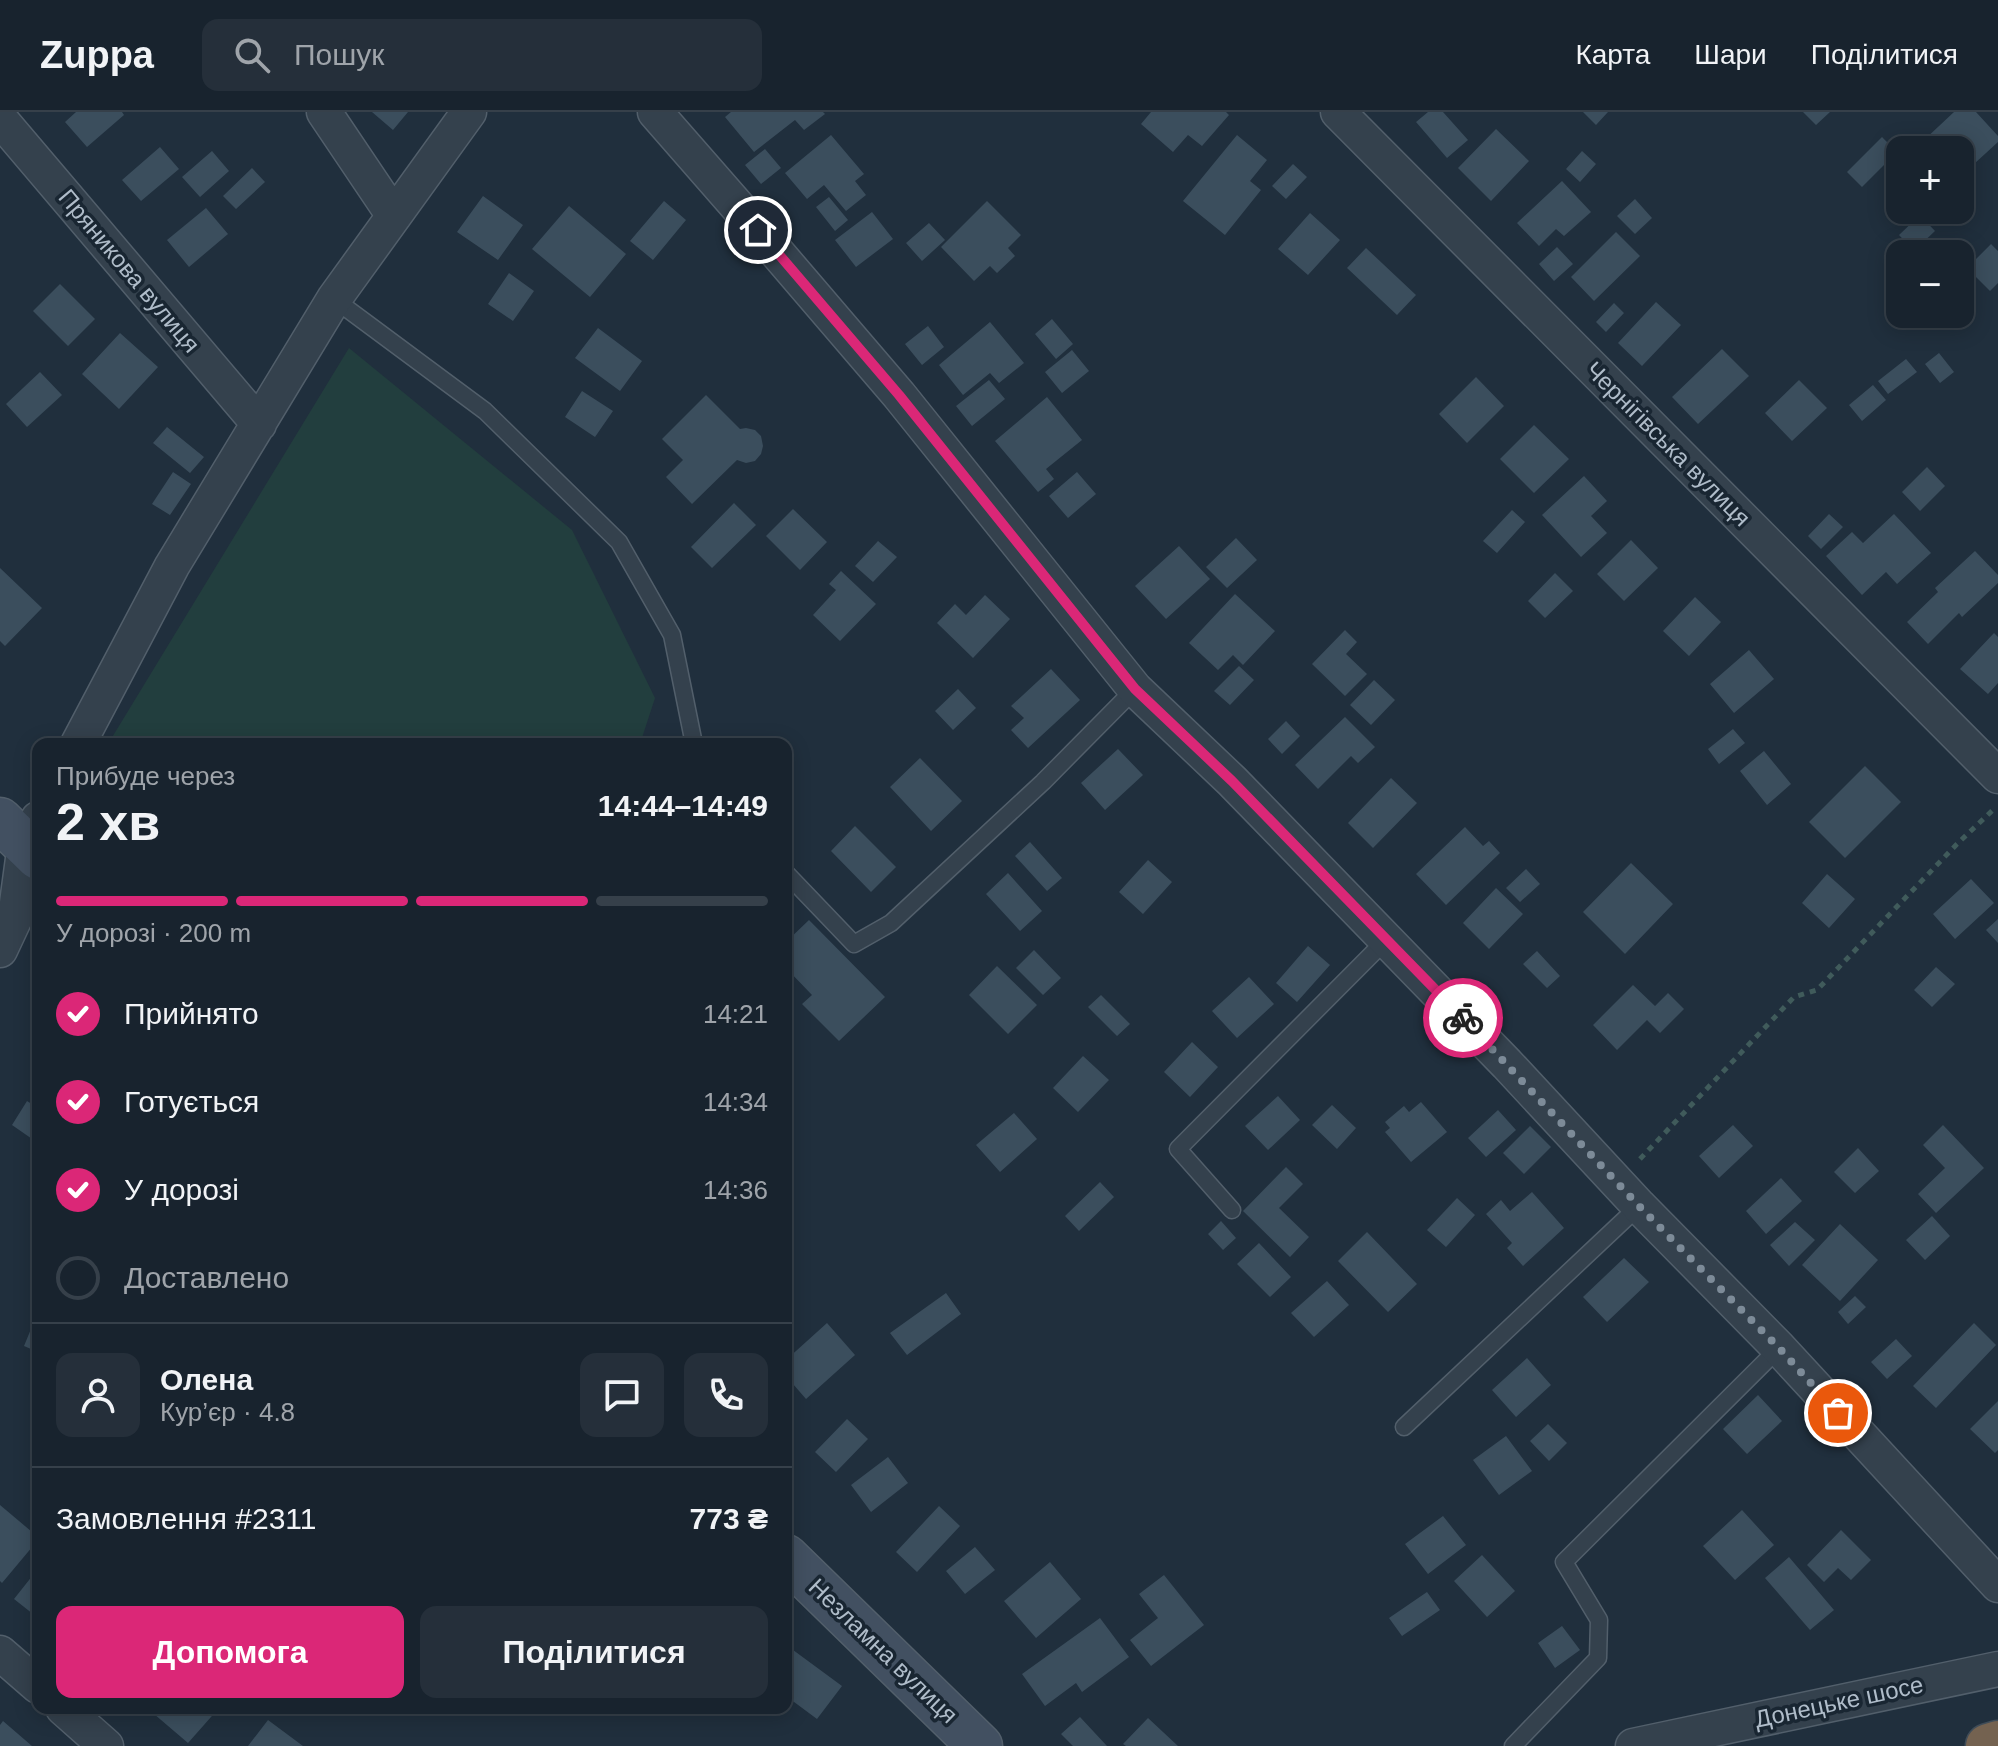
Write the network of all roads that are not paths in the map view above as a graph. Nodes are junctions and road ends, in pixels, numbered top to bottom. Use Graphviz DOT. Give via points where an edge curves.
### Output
graph roads {
  1 [pos="324,112"];
  2 [pos="469,112"];
  3 [pos="655,112"];
  4 [pos="1338,112"];
  5 [pos="0,119"];
  6 [pos="394,216"];
  7 [pos="334,299"];
  8 [pos="259,424"];
  9 [pos="1135,689"];
  10 [pos="81,738"];
  11 [pos="693,738"];
  12 [pos="1998,776"];
  13 [pos="25,835"];
  14 [pos="792,879"];
  15 [pos="1387,939"];
  16 [pos="0,950"];
  17 [pos="1628,1195"];
  18 [pos="1232,1210"];
  19 [pos="1779,1348"];
  20 [pos="1404,1427"];
  21 [pos="792,1563"];
  22 [pos="1998,1585"];
  23 [pos="0,1653"];
  24 [pos="1998,1669"];
  25 [pos="32,1681"];
  26 [pos="70,1714"];
  27 [pos="1998,1743"];
  28 [pos="106,1746"];
  29 [pos="980,1746"];
  30 [pos="1513,1746"];
  31 [pos="1633,1746"];
  32 [pos="1988,1746"];
  1 -- 6 [label="street"];
  2 -- 6 [label="street"];
  3 -- 9 [label="street" via="899,395"];
  4 -- 12 [label="street, Чернігівська вулиця"];
  5 -- 8 [label="street, Пряникова вулиця"];
  6 -- 7 [label="street"];
  7 -- 8 [label="street"];
  7 -- 11 [label="lane" via="485,411 619,542 672,635"];
  8 -- 10 [label="street" via="172,566"];
  9 -- 14 [label="lane" via="891,923 854,944"];
  9 -- 15 [label="street"];
  13 -- 16 [label="street" via="15,918"];
  15 -- 17 [label="street"];
  15 -- 18 [label="lane" via="1178,1149"];
  17 -- 19 [label="street"];
  17 -- 20 [label="lane"];
  19 -- 22 [label="street"];
  19 -- 30 [label="lane" via="1564,1562 1599,1620 1598,1658"];
  21 -- 29 [label="street, Незламна вулиця"];
  23 -- 25 [label="street"];
  24 -- 31 [label="street, Донецьке шосе"];
  26 -- 28 [label="street"];
  27 -- 32 [label="highway"];
}
